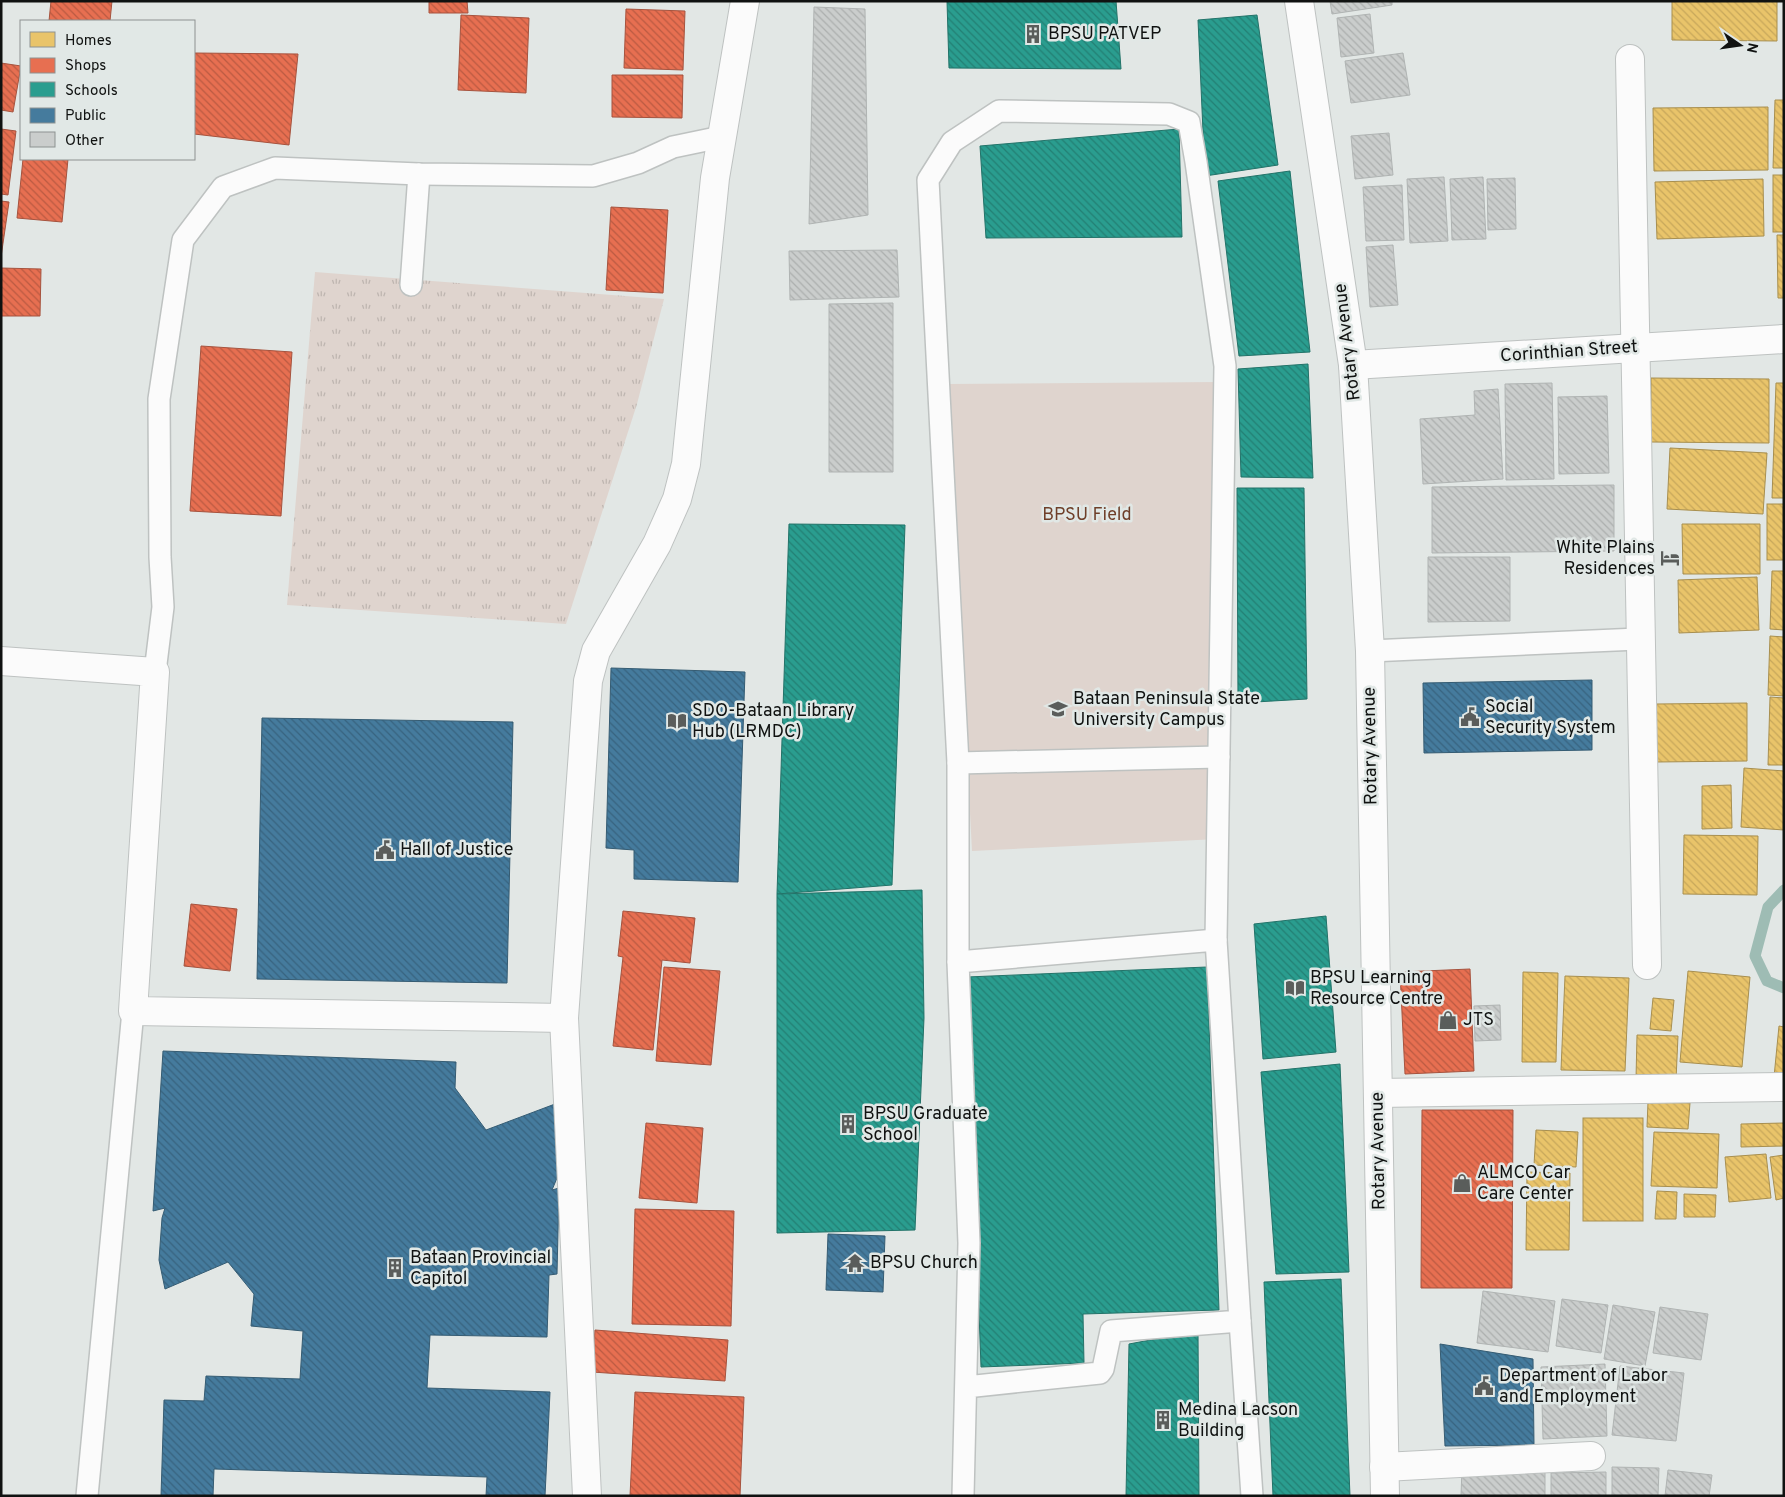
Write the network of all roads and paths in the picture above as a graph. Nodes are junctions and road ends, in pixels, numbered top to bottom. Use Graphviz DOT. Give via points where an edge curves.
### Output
graph roads {
  1 [pos="745,1"];
  2 [pos="1299,1"];
  3 [pos="1630,59"];
  4 [pos="721,137"];
  5 [pos="419,174"];
  6 [pos="411,285"];
  7 [pos="1784,339"];
  8 [pos="1632,348"];
  9 [pos="1354,365"];
  10 [pos="1638,639"];
  11 [pos="1370,651"];
  12 [pos="1,661"];
  13 [pos="155,672"];
  14 [pos="1220,757"];
  15 [pos="958,763"];
  16 [pos="1216,940"];
  17 [pos="958,962"];
  18 [pos="1648,965"];
  19 [pos="133,1011"];
  20 [pos="564,1018"];
  21 [pos="1784,1086"];
  22 [pos="1378,1093"];
  23 [pos="1240,1321"];
  24 [pos="966,1387"];
  25 [pos="1591,1456"];
  26 [pos="1384,1467"];
  27 [pos="87,1496"];
  28 [pos="587,1496"];
  29 [pos="963,1496"];
  30 [pos="1252,1496"];
  31 [pos="1385,1496"];
  1 -- 4 [label="street"];
  2 -- 9 [label="street, Rotary Avenue"];
  3 -- 8 [label="street"];
  4 -- 5 [label="lane" via="673,147 638,163 593,176"];
  4 -- 20 [label="street" via="686,464 678,499 657,544 596,651 588,682"];
  5 -- 6 [label="lane"];
  5 -- 13 [label="lane" via="275,168 222,187 183,240 160,399 163,607"];
  7 -- 8 [label="street, Corinthian Street"];
  8 -- 9 [label="street, Corinthian Street"];
  8 -- 10 [label="street"];
  9 -- 11 [label="street, Rotary Avenue"];
  10 -- 11 [label="lane"];
  10 -- 18 [label="street"];
  11 -- 22 [label="street, Rotary Avenue"];
  12 -- 13 [label="street"];
  13 -- 19 [label="street"];
  14 -- 15 [label="lane"];
  14 -- 15 [label="lane" via="1224,366 1189,122 1169,114 999,111 952,142 928,180"];
  14 -- 16 [label="lane"];
  15 -- 17 [label="lane"];
  16 -- 17 [label="lane"];
  16 -- 23 [label="lane"];
  17 -- 24 [label="lane" via="969,1243"];
  19 -- 20 [label="street"];
  19 -- 27 [label="lane"];
  20 -- 28 [label="street"];
  21 -- 22 [label="street"];
  22 -- 26 [label="street, Rotary Avenue"];
  23 -- 24 [label="lane" via="1111,1331 1100,1373"];
  23 -- 30 [label="lane"];
  24 -- 29 [label="lane"];
  25 -- 26 [label="street"];
  26 -- 31 [label="street, Rotary Avenue"];
}
